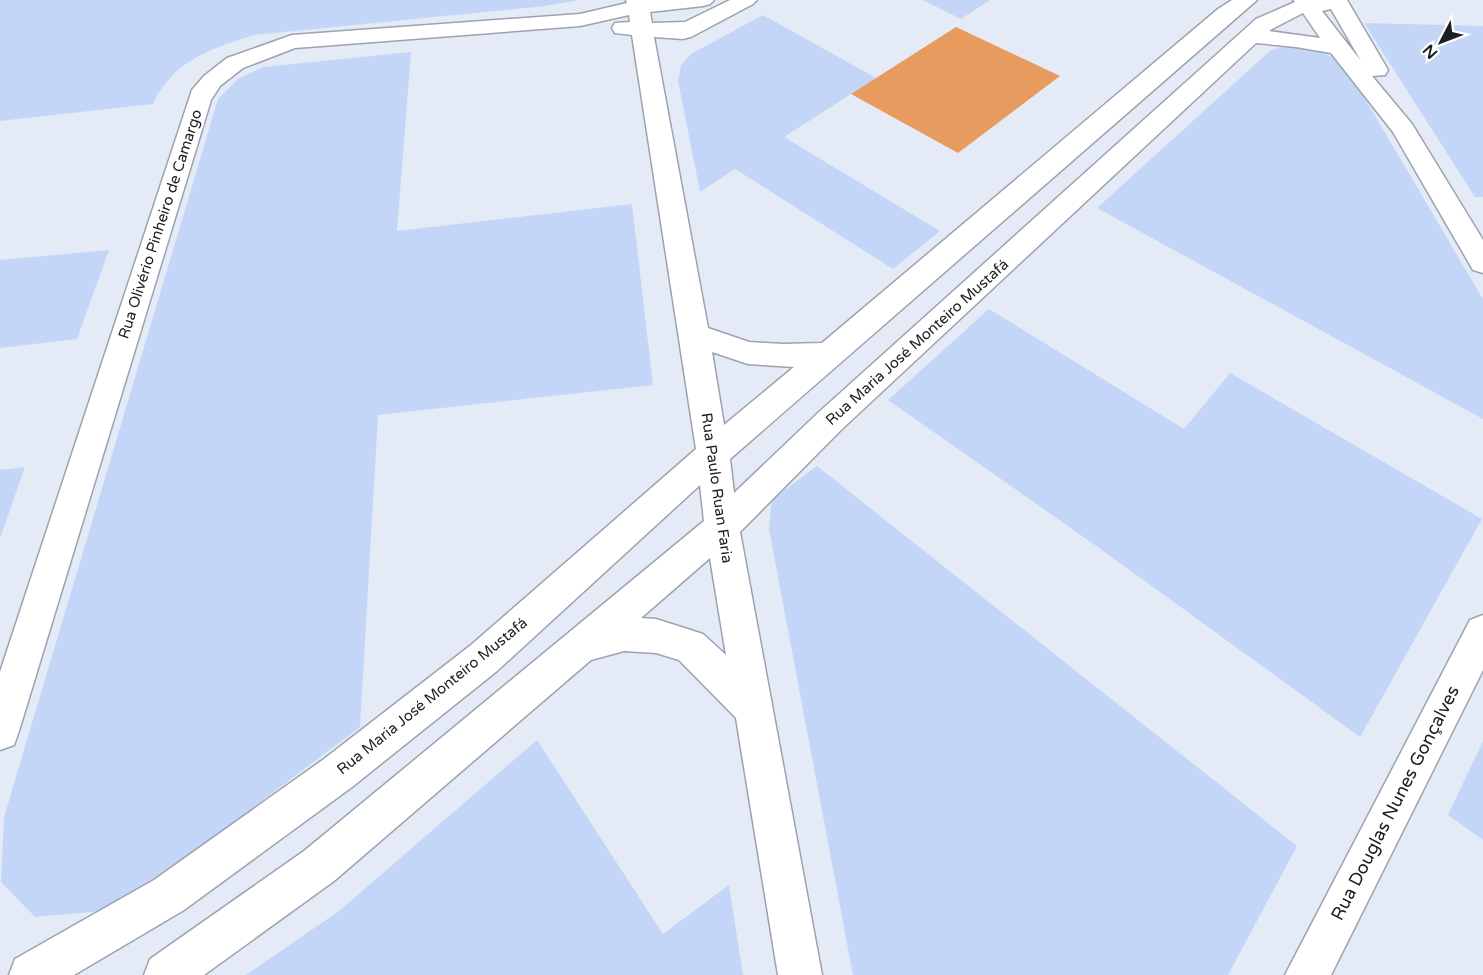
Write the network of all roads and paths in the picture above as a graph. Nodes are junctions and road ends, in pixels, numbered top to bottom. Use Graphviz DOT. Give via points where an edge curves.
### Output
graph roads {
  1 [pos="703,0"];
  2 [pos="746,0"];
  3 [pos="1337,1"];
  4 [pos="1307,3"];
  5 [pos="1236,7"];
  6 [pos="641,22"];
  7 [pos="1256,32"];
  8 [pos="1338,48"];
  9 [pos="1403,129"];
  10 [pos="1483,263"];
  11 [pos="694,335"];
  12 [pos="832,354"];
  13 [pos="713,454"];
  14 [pos="722,527"];
  15 [pos="1483,632"];
  16 [pos="582,645"];
  17 [pos="753,708"];
  18 [pos="0,731"];
  19 [pos="31,975"];
  20 [pos="166,975"];
  21 [pos="800,975"];
  22 [pos="1307,975"];
  1 -- 6 [label="street, Rua Olivério Pinheiro de Camargo"];
  2 -- 6 [label="street" via="692,28"];
  3 -- 4 [label="street, Rua Maria José Monteiro Mustafá"];
  3 -- 9 [label="street" via="1389,91"];
  4 -- 7 [label="street, Rua Maria José Monteiro Mustafá" via="1285,12"];
  4 -- 8 [label="street"];
  5 -- 7 [label="street, Rua Maria José Monteiro Mustafá" via="1233,11 1248,13 1260,21"];
  5 -- 12 [label="street, Rua Maria José Monteiro Mustafá"];
  6 -- 11 [label="street, Rua Paulo Ruan Faria"];
  6 -- 18 [label="street, Rua Olivério Pinheiro de Camargo" via="580,20 292,42 235,63 204,90"];
  7 -- 8 [label="street, Rua Maria José Monteiro Mustafá"];
  7 -- 14 [label="street, Rua Maria José Monteiro Mustafá" via="830,421"];
  8 -- 9 [label="street"];
  9 -- 10 [label="street"];
  11 -- 12 [label="street" via="748,353"];
  11 -- 13 [label="street, Rua Paulo Ruan Faria"];
  12 -- 13 [label="street, Rua Maria José Monteiro Mustafá"];
  13 -- 14 [label="street, Rua Paulo Ruan Faria"];
  13 -- 19 [label="street, Rua Maria José Monteiro Mustafá" via="484,658 338,773 169,895"];
  14 -- 16 [label="street, Rua Maria José Monteiro Mustafá"];
  14 -- 17 [label="street, Rua Paulo Ruan Faria"];
  15 -- 22 [label="street, Rua Douglas Nunes Gonçalves"];
  16 -- 17 [label="street, Rua Maria José Monteiro Mustafá" via="624,634 656,636 690,646"];
  16 -- 20 [label="street, Rua Maria José Monteiro Mustafá" via="319,866"];
  17 -- 21 [label="street, Rua Paulo Ruan Faria"];
}
